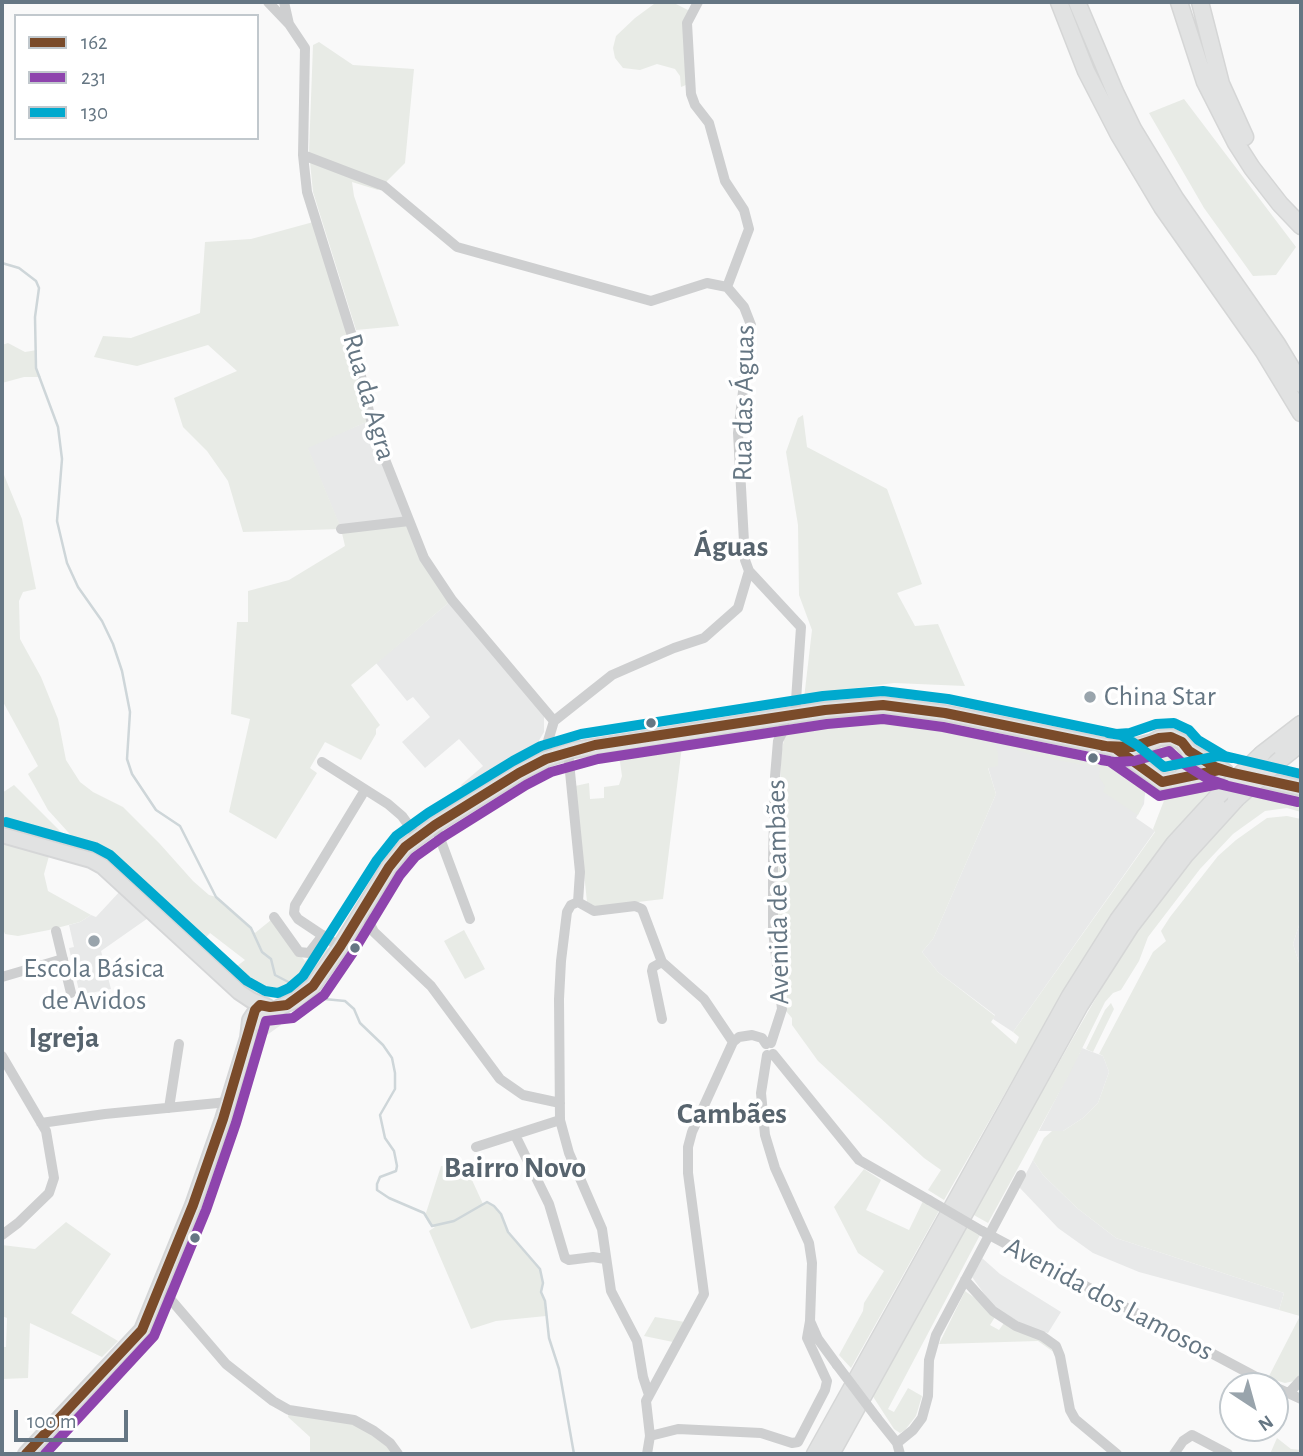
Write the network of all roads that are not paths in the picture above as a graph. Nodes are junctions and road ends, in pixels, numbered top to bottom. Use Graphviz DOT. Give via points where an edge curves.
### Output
graph roads {
  1 [pos="268,2"];
  2 [pos="284,2"];
  3 [pos="698,2"];
  4 [pos="1059,2"];
  5 [pos="1077,2"];
  6 [pos="1179,2"];
  7 [pos="1191,2"];
  8 [pos="1200,2"];
  9 [pos="289,23"];
  10 [pos="1236,143"];
  11 [pos="303,155"];
  12 [pos="1301,212"];
  13 [pos="1301,226"];
  14 [pos="727,287"];
  15 [pos="1301,384"];
  16 [pos="1301,413"];
  17 [pos="409,521"];
  18 [pos="341,529"];
  19 [pos="749,571"];
  20 [pos="790,715"];
  21 [pos="769,719"];
  22 [pos="554,721"];
  23 [pos="1301,724"];
  24 [pos="778,741"];
  25 [pos="1152,742"];
  26 [pos="1301,743"];
  27 [pos="1115,748"];
  28 [pos="1189,751"];
  29 [pos="568,752"];
  30 [pos="546,759"];
  31 [pos="322,762"];
  32 [pos="1224,771"];
  33 [pos="1148,772"];
  34 [pos="1181,778"];
  35 [pos="1301,788"];
  36 [pos="365,790"];
  37 [pos="435,825"];
  38 [pos="2,835"];
  39 [pos="419,836"];
  40 [pos="441,845"];
  41 [pos="578,902"];
  42 [pos="360,913"];
  43 [pos="274,918"];
  44 [pos="470,919"];
  45 [pos="352,927"];
  46 [pos="56,931"];
  47 [pos="374,932"];
  48 [pos="323,935"];
  49 [pos="341,947"];
  50 [pos="63,959"];
  51 [pos="662,962"];
  52 [pos="2,977"];
  53 [pos="239,992"];
  54 [pos="71,993"];
  55 [pos="260,1004"];
  56 [pos="280,1007"];
  57 [pos="662,1019"];
  58 [pos="253,1022"];
  59 [pos="733,1042"];
  60 [pos="178,1044"];
  61 [pos="769,1049"];
  62 [pos="3,1063"];
  63 [pos="228,1102"];
  64 [pos="560,1103"];
  65 [pos="169,1108"];
  66 [pos="560,1119"];
  67 [pos="41,1123"];
  68 [pos="515,1135"];
  69 [pos="476,1147"];
  70 [pos="1021,1175"];
  71 [pos="986,1233"];
  72 [pos="2,1235"];
  73 [pos="605,1259"];
  74 [pos="965,1280"];
  75 [pos="160,1287"];
  76 [pos="810,1321"];
  77 [pos="1248,1372"];
  78 [pos="1301,1380"];
  79 [pos="1289,1393"];
  80 [pos="649,1395"];
  81 [pos="1301,1399"];
  82 [pos="650,1436"];
  83 [pos="899,1449"];
  84 [pos="26,1454"];
  85 [pos="398,1454"];
  86 [pos="647,1454"];
  87 [pos="815,1454"];
  88 [pos="831,1454"];
  89 [pos="1117,1454"];
  90 [pos="1174,1454"];
  91 [pos="1228,1454"];
  1 -- 9 [label="street, Rua da Agra"];
  2 -- 9 [label="street"];
  3 -- 14 [label="street" via="687,23 691,94 709,123 725,181 744,210 749,229"];
  4 -- 16 [label="highway" via="1086,71 1119,135"];
  5 -- 15 [label="highway" via="1133,129"];
  6 -- 10 [label="highway" via="1205,82"];
  7 -- 10 [label="highway" via="1219,106"];
  8 -- 12 [label="highway" via="1221,84 1240,127 1257,157"];
  9 -- 11 [label="street, Rua da Agra" via="305,48"];
  10 -- 13 [label="highway"];
  11 -- 14 [label="street, Rua das Águas" via="384,186 457,247 651,301 707,283"];
  11 -- 17 [label="street, Rua da Agra" via="307,192 352,336 373,429"];
  14 -- 19 [label="street, Rua das Águas" via="744,307 751,325 738,433"];
  17 -- 18 [label="street"];
  17 -- 22 [label="street, Rua da Agra" via="424,558 452,600"];
  19 -- 20 [label="street" via="801,627"];
  19 -- 22 [label="street" via="738,608 704,638 620,671"];
  20 -- 21 [label="main road"];
  20 -- 24 [label="street, Avenida de Cambães"];
  20 -- 27 [label="main road" via="860,706 908,707"];
  21 -- 24 [label="street, Avenida de Cambães"];
  21 -- 29 [label="main road"];
  22 -- 30 [label="street"];
  23 -- 87 [label="highway, bridge" via="1218,796 1174,844 1118,920 1070,996"];
  24 -- 61 [label="street, Avenida de Cambães" via="773,931 782,1009"];
  25 -- 27 [label="main road"];
  25 -- 28 [label="main road" via="1171,737 1182,741"];
  25 -- 33 [label="main road" via="1144,761"];
  26 -- 88 [label="highway, bridge" via="1236,799 1130,927 1080,1005"];
  27 -- 33 [label="main road"];
  28 -- 32 [label="main road"];
  28 -- 34 [label="main road" via="1189,764"];
  29 -- 30 [label="main road"];
  29 -- 41 [label="street" via="580,872"];
  30 -- 37 [label="main road"];
  31 -- 36 [label="street"];
  32 -- 34 [label="main road"];
  32 -- 35 [label="main road"];
  33 -- 34 [label="main road" via="1162,782"];
  36 -- 39 [label="street" via="402,816"];
  36 -- 48 [label="street" via="295,905 298,919"];
  37 -- 39 [label="main road"];
  37 -- 40 [label="street"];
  38 -- 53 [label="main road" via="102,866"];
  39 -- 40 [label="street"];
  39 -- 42 [label="main road" via="398,854"];
  40 -- 44 [label="street"];
  41 -- 51 [label="street" via="594,911 642,909"];
  41 -- 64 [label="street" via="567,912 561,961"];
  42 -- 45 [label="main road"];
  42 -- 47 [label="street"];
  43 -- 48 [label="street" via="299,952 309,953"];
  45 -- 47 [label="street"];
  45 -- 49 [label="main road"];
  46 -- 50 [label="street"];
  47 -- 64 [label="street" via="431,986 500,1079 523,1095"];
  48 -- 49 [label="street"];
  49 -- 56 [label="main road" via="313,986"];
  50 -- 52 [label="street"];
  50 -- 54 [label="street"];
  51 -- 57 [label="street" via="652,971"];
  51 -- 59 [label="street" via="704,999"];
  53 -- 55 [label="main road"];
  53 -- 58 [label="main road"];
  55 -- 56 [label="main road"];
  55 -- 58 [label="main road"];
  56 -- 58 [label="main road"];
  58 -- 63 [label="main road"];
  59 -- 61 [label="street" via="752,1035 762,1038"];
  59 -- 80 [label="street" via="688,1147 704,1294"];
  60 -- 65 [label="street"];
  61 -- 71 [label="street, Avenida dos Lamosos, bridge" via="859,1160"];
  61 -- 76 [label="street, Avenida de Cambães" via="761,1093 762,1121 775,1168 809,1243"];
  62 -- 67 [label="street"];
  63 -- 65 [label="street"];
  63 -- 75 [label="main road"];
  64 -- 66 [label="street"];
  65 -- 67 [label="street"];
  66 -- 68 [label="street"];
  66 -- 73 [label="street" via="569,1153 600,1224"];
  67 -- 72 [label="street" via="49,1141 53,1185"];
  68 -- 69 [label="street"];
  68 -- 73 [label="street" via="550,1204 565,1258"];
  70 -- 71 [label="street"];
  71 -- 74 [label="street"];
  71 -- 77 [label="street, Avenida dos Lamosos"];
  73 -- 80 [label="street" via="613,1296 637,1341"];
  74 -- 83 [label="street" via="936,1335 922,1418"];
  74 -- 89 [label="street" via="993,1311 1056,1346 1075,1419"];
  75 -- 84 [label="main road" via="134,1340"];
  75 -- 85 [label="street" via="226,1364 273,1401 289,1410 354,1420 390,1443"];
  76 -- 82 [label="street, Avenida de Cambães" via="807,1338 827,1385 798,1442 761,1433 678,1429"];
  76 -- 83 [label="street, bridge" via="818,1339"];
  78 -- 79 [label="street"];
  79 -- 81 [label="street, Avenida dos Lamosos"];
  80 -- 82 [label="street" via="645,1405"];
  82 -- 86 [label="street"];
  90 -- 91 [label="street" via="1192,1435"];
}
